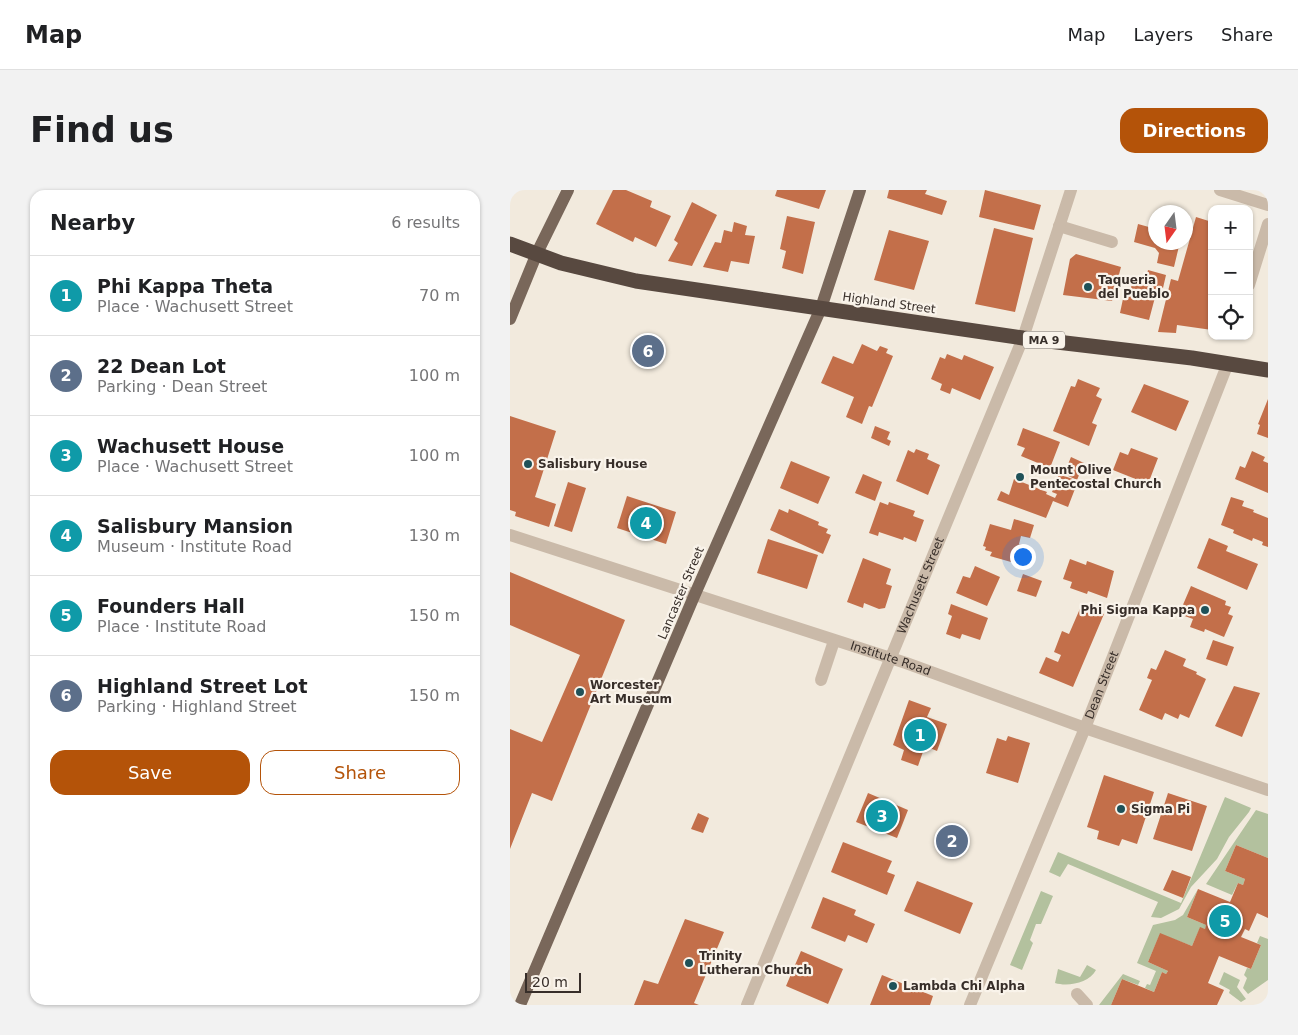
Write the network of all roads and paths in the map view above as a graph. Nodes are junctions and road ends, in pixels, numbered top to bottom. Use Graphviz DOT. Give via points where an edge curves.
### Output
graph roads {
  1 [pos="568,190"];
  2 [pos="860,190"];
  3 [pos="1071,190"];
  4 [pos="1220,190"];
  5 [pos="1268,205"];
  6 [pos="1268,224"];
  7 [pos="1059,226"];
  8 [pos="1266,238"];
  9 [pos="1112,242"];
  10 [pos="510,244"];
  11 [pos="537,253"];
  12 [pos="1253,274"];
  13 [pos="821,308"];
  14 [pos="510,319"];
  15 [pos="1023,338"];
  16 [pos="1228,363"];
  17 [pos="1268,370"];
  18 [pos="510,536"];
  19 [pos="695,594"];
  20 [pos="834,641"];
  21 [pos="890,658"];
  22 [pos="821,680"];
  23 [pos="1085,728"];
  24 [pos="1268,790"];
  25 [pos="1077,994"];
  26 [pos="520,1005"];
  27 [pos="747,1005"];
  28 [pos="970,1005"];
  29 [pos="1087,1005"];
  1 -- 11 [label="main road"];
  2 -- 13 [label="main road, Lancaster Street"];
  3 -- 7 [label="street, Wachusett Street"];
  4 -- 5 [label="street"];
  6 -- 8 [label="street"];
  7 -- 9 [label="street"];
  7 -- 15 [label="street, Wachusett Street"];
  8 -- 12 [label="street"];
  10 -- 11 [label="highway, Highland Street / MA 9"];
  11 -- 13 [label="highway, Highland Street / MA 9" via="561,263 636,282"];
  11 -- 14 [label="main road"];
  13 -- 15 [label="highway, Highland Street / MA 9"];
  13 -- 19 [label="main road, Lancaster Street"];
  15 -- 16 [label="highway, Highland Street / MA 9"];
  15 -- 21 [label="street, Wachusett Street"];
  16 -- 17 [label="highway, Highland Street / MA 9"];
  16 -- 23 [label="street, Dean Street"];
  18 -- 19 [label="street, Institute Road"];
  19 -- 20 [label="street, Institute Road"];
  19 -- 26 [label="main road, Lancaster Street"];
  20 -- 21 [label="street, Institute Road"];
  20 -- 22 [label="street"];
  21 -- 23 [label="street, Institute Road"];
  21 -- 27 [label="street, Wachusett Street"];
  23 -- 24 [label="street, Institute Road"];
  23 -- 28 [label="street, Dean Street"];
  25 -- 29 [label="street"];
}
